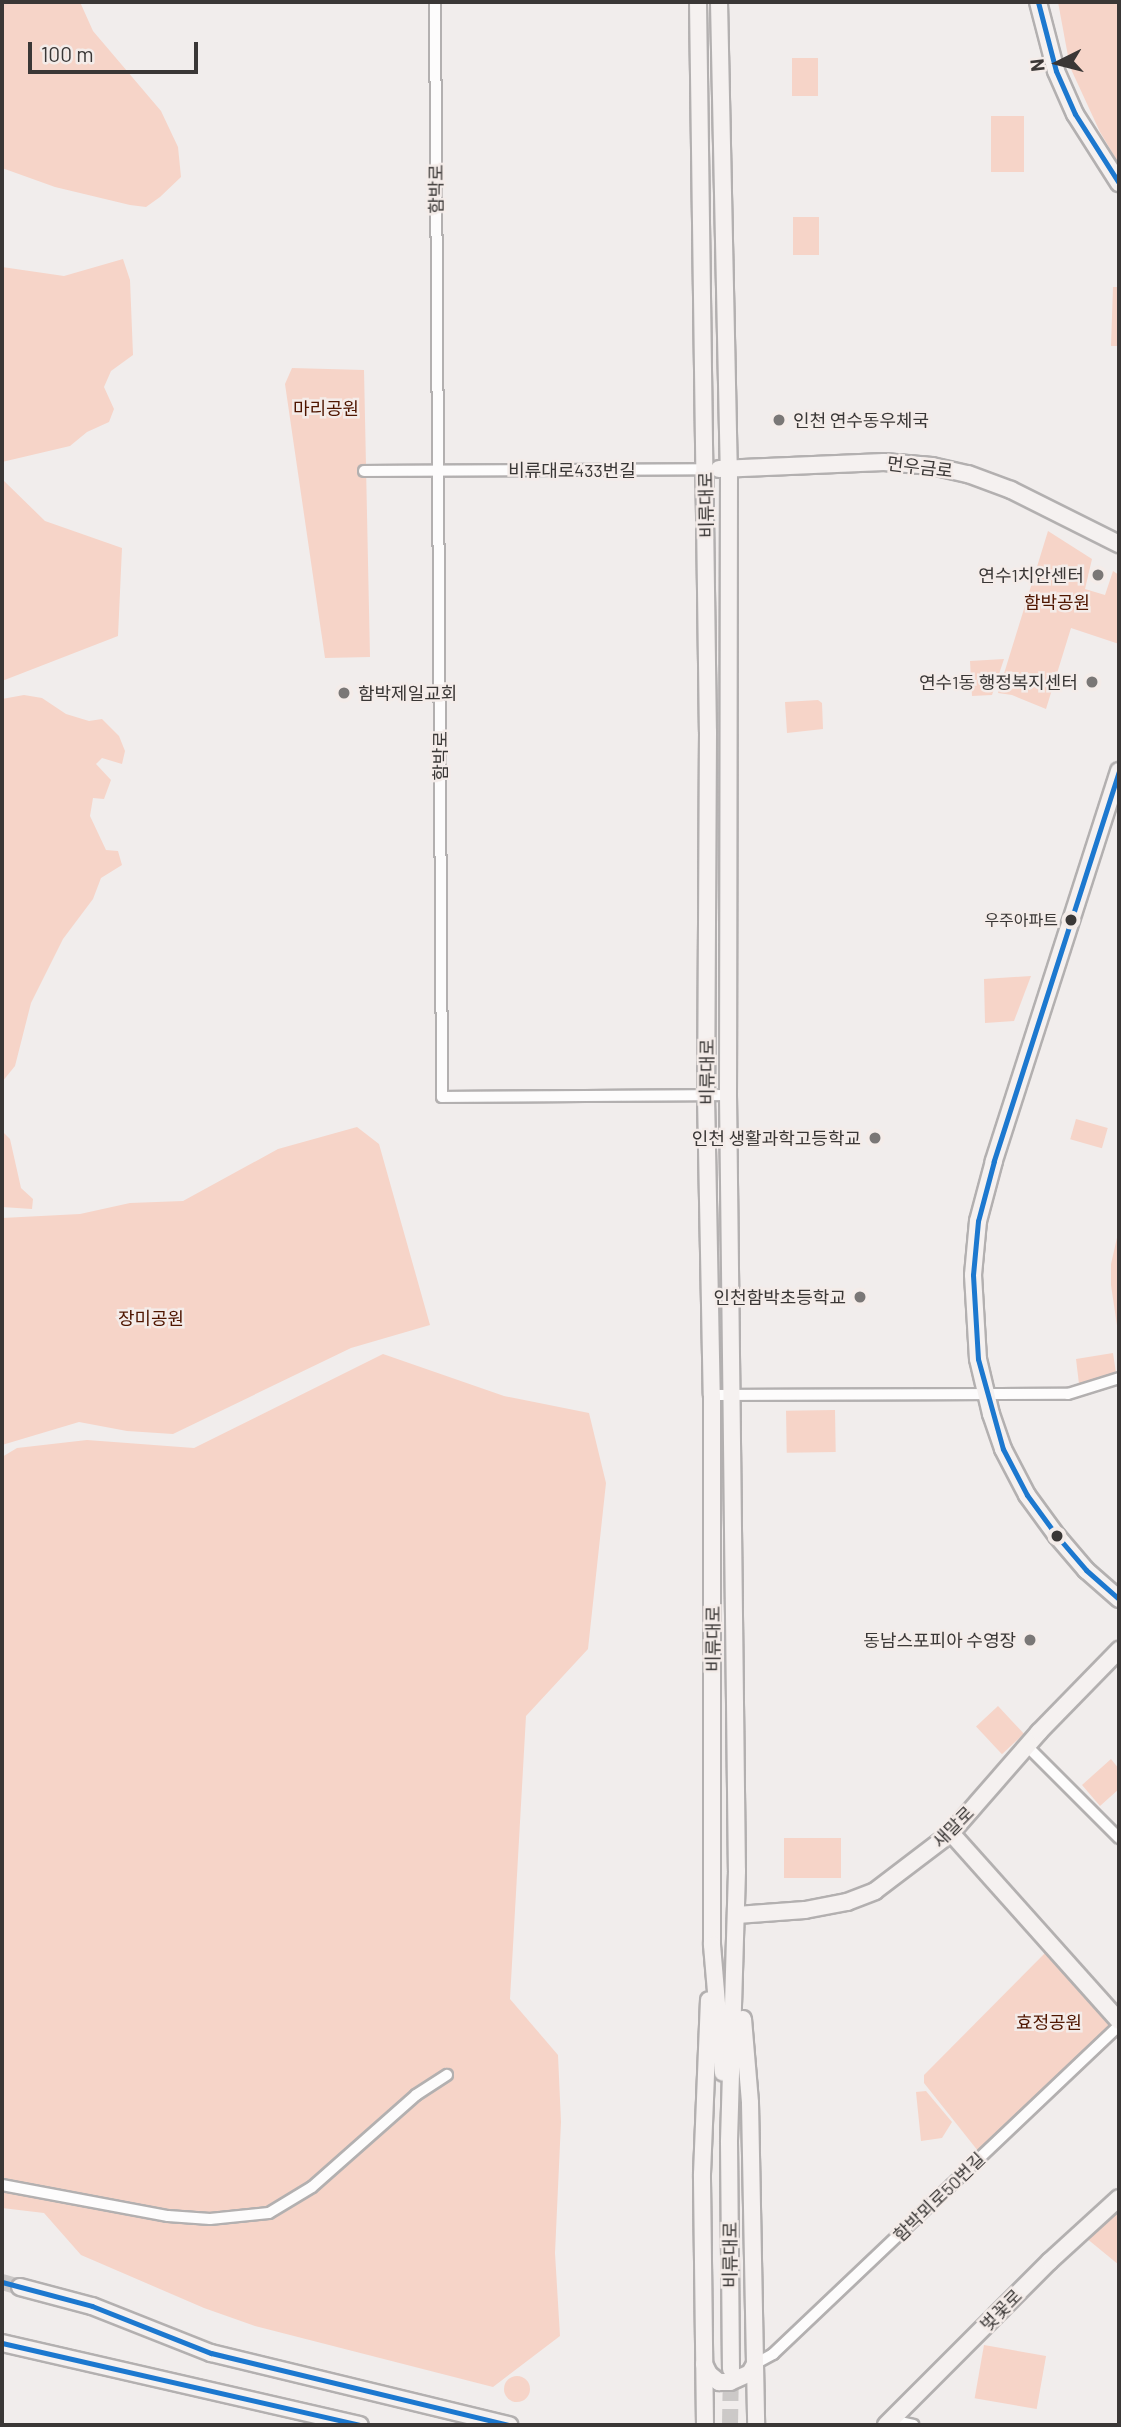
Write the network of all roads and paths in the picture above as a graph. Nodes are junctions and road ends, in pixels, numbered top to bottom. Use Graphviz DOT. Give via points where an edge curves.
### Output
graph roads {
  1 [pos="435,2"];
  2 [pos="698,2"];
  3 [pos="719,2"];
  4 [pos="1038,2"];
  5 [pos="1119,183"];
  6 [pos="705,468"];
  7 [pos="729,469"];
  8 [pos="438,470"];
  9 [pos="364,471"];
  10 [pos="1119,544"];
  11 [pos="1119,771"];
  12 [pos="729,1095"];
  13 [pos="706,1096"];
  14 [pos="1119,1378"];
  15 [pos="986,1392"];
  16 [pos="712,1395"];
  17 [pos="732,1395"];
  18 [pos="1119,1599"];
  19 [pos="1119,1650"];
  20 [pos="1027,1746"];
  21 [pos="951,1833"];
  22 [pos="1119,1838"];
  23 [pos="737,1915"];
  24 [pos="712,1945"];
  25 [pos="737,1950"];
  26 [pos="1119,2023"];
  27 [pos="447,2075"];
  28 [pos="729,2142"];
  29 [pos="2,2185"];
  30 [pos="1119,2198"];
  31 [pos="20,2287"];
  32 [pos="2,2343"];
  33 [pos="704,2364"];
  34 [pos="755,2364"];
  35 [pos="731,2369"];
  36 [pos="889,2423"];
  37 [pos="360,2425"];
  38 [pos="509,2425"];
  39 [pos="705,2425"];
  40 [pos="756,2425"];
  41 [pos="913,2425"];
  1 -- 8 [label="street, 함박로"];
  2 -- 6 [label="main road, 비류대로"];
  3 -- 7 [label="main road, 비류대로"];
  4 -- 5 [label="main road" via="1056,71 1075,114"];
  6 -- 7 [label="main road, 먼우금로"];
  6 -- 8 [label="street, 비류대로433번길"];
  6 -- 13 [label="main road, 비류대로"];
  7 -- 10 [label="main road, 먼우금로" via="884,462 932,466 1010,490"];
  7 -- 12 [label="main road, 비류대로"];
  8 -- 9 [label="street, 비류대로433번길"];
  8 -- 13 [label="street, 함박로" via="442,1097"];
  11 -- 15 [label="main road" via="978,1221 974,1319"];
  12 -- 13 [label="street, 함박로"];
  12 -- 17 [label="main road, 비류대로"];
  13 -- 16 [label="main road, 비류대로"];
  14 -- 15 [label="street" via="1068,1394"];
  15 -- 17 [label="street"];
  15 -- 18 [label="main road" via="1003,1449 1027,1495 1086,1570"];
  16 -- 17 [label="street"];
  16 -- 24 [label="main road, 비류대로"];
  17 -- 23 [label="main road, 비류대로"];
  19 -- 20 [label="main road, 새말로"];
  20 -- 21 [label="main road, 새말로"];
  20 -- 22 [label="street"];
  21 -- 23 [label="main road, 새말로" via="875,1891 847,1902"];
  21 -- 26 [label="main road"];
  23 -- 25 [label="main road, 비류대로"];
  24 -- 28 [label="main road, 비류대로"];
  24 -- 33 [label="main road" via="702,2174"];
  25 -- 28 [label="main road, 비류대로"];
  25 -- 34 [label="main road" via="750,2104"];
  26 -- 34 [label="street, 함박뫼로50번길" via="783,2345"];
  27 -- 29 [label="street" via="416,2095 312,2187 269,2213 210,2219 168,2216"];
  28 -- 35 [label="main road, 비류대로"];
  30 -- 36 [label="main road, 벚꽃로"];
  31 -- 38 [label="main road" via="92,2306 211,2353"];
  32 -- 37 [label="main road"];
  33 -- 34 [label="main road" via="719,2382 750,2373"];
  33 -- 39 [label="main road"];
  34 -- 40 [label="main road"];
  36 -- 41 [label="street"];
}
